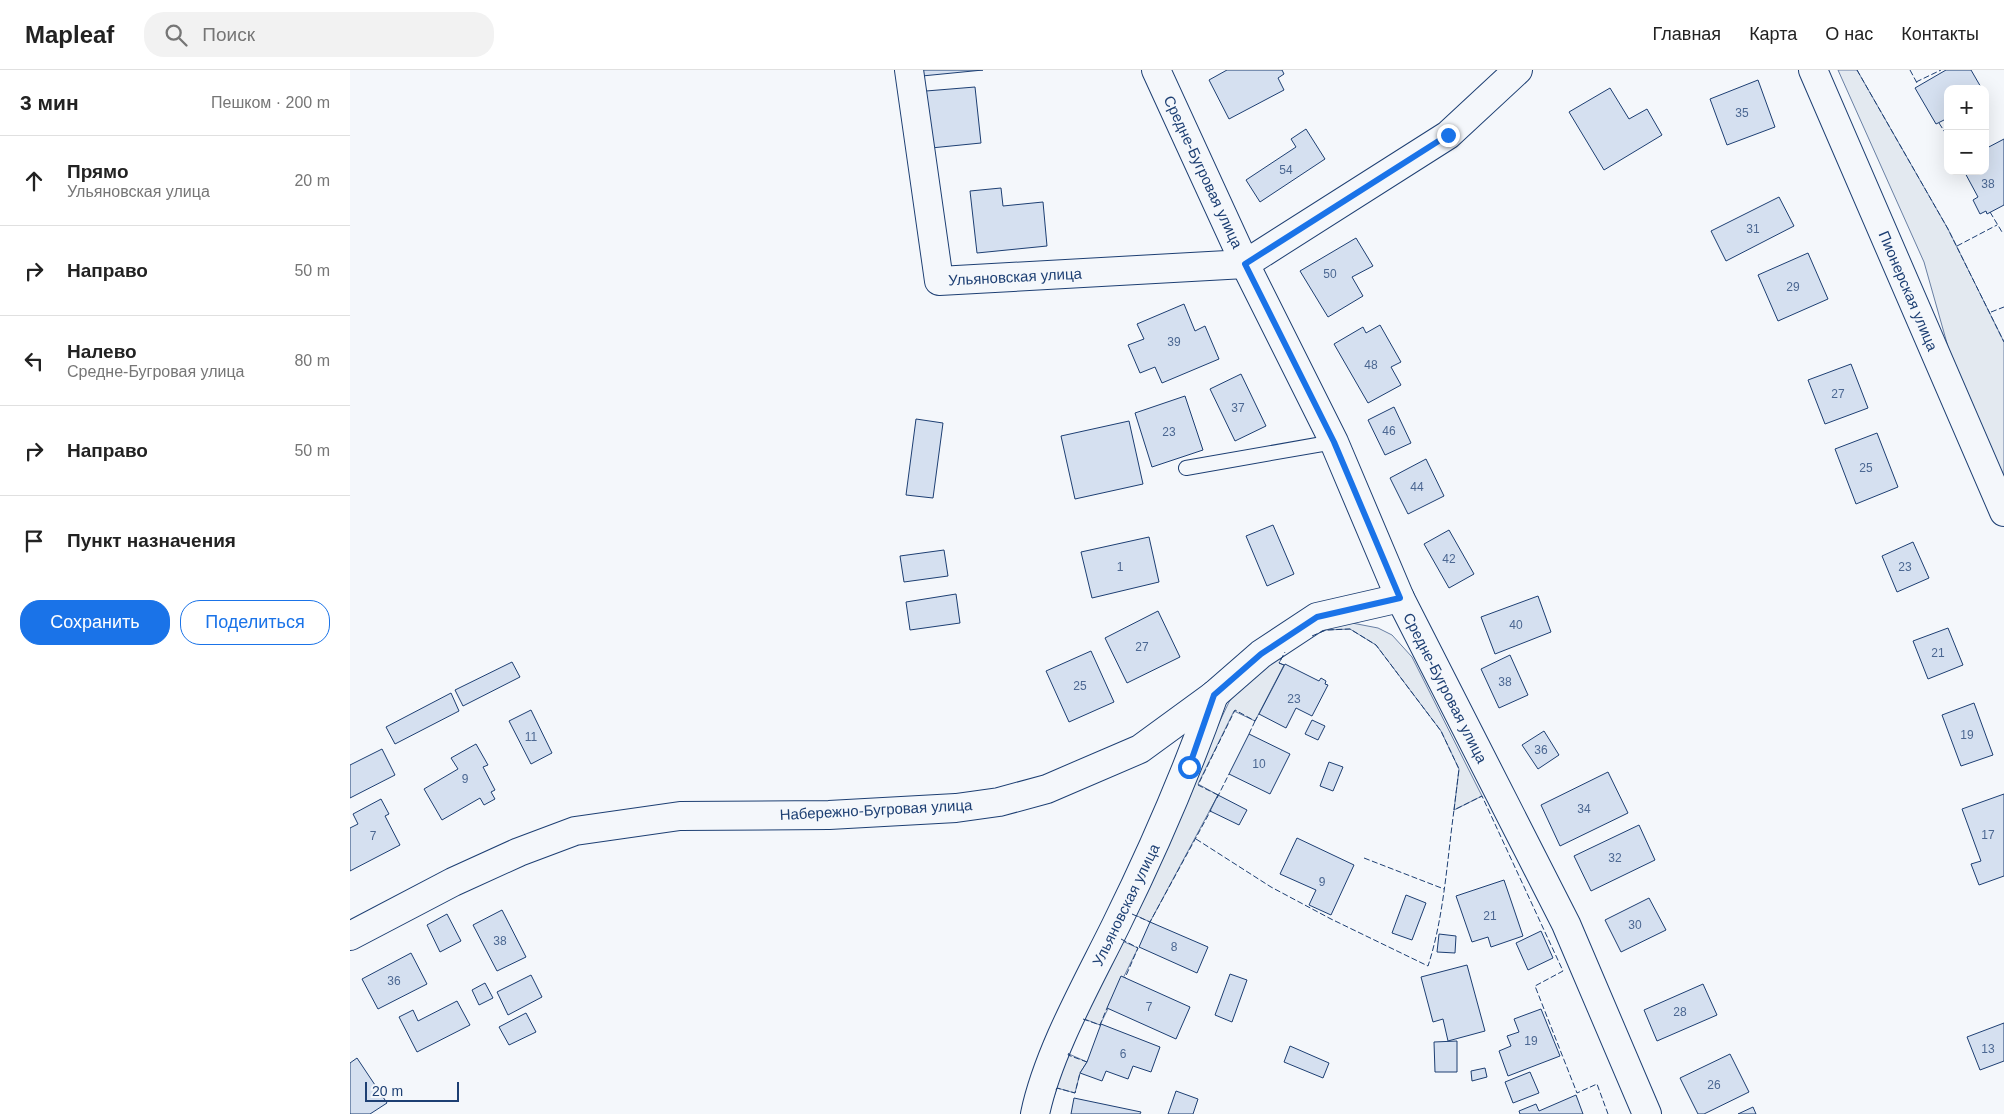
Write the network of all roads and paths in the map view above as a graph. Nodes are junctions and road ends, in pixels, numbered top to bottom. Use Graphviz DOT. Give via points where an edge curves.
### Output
graph roads {
  1 [pos="909,70"];
  2 [pos="1156,70"];
  3 [pos="1518,70"];
  4 [pos="1813,70"];
  5 [pos="1245,264"];
  6 [pos="1334,442"];
  7 [pos="1186,468"];
  8 [pos="2004,512"];
  9 [pos="1400,598"];
  10 [pos="1214,695"];
  11 [pos="350,936"];
  12 [pos="1035,1114"];
  13 [pos="1647,1114"];
  1 -- 5 [label="street, Ульяновская улица" via="939,281"];
  2 -- 5 [label="street, Средне-Бугровая улица"];
  3 -- 5 [label="street" via="1448,135"];
  4 -- 8 [label="street, Пионерская улица"];
  5 -- 6 [label="street, Средне-Бугровая улица"];
  6 -- 7 [label="lane"];
  6 -- 9 [label="street, Средне-Бугровая улица"];
  9 -- 10 [label="street, Набережно-Бугровая улица" via="1317,617 1261,654"];
  9 -- 13 [label="street, Средне-Бугровая улица" via="1566,924"];
  10 -- 11 [label="street, Набережно-Бугровая улица" via="1140,749 1047,789 999,802 956,808 830,815 680,816 575,831 453,882"];
  10 -- 12 [label="street, Ульяновская улица" via="1189,767 1158,840 1060,1042"];
}
